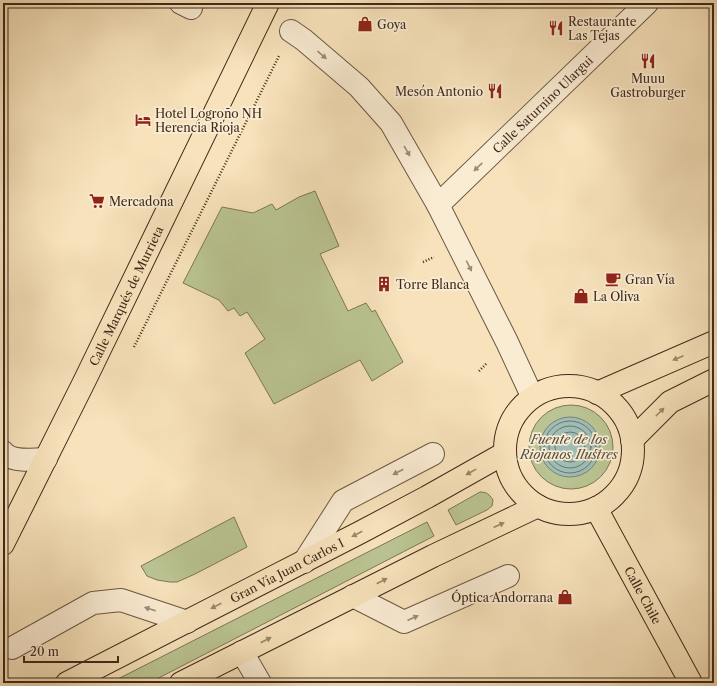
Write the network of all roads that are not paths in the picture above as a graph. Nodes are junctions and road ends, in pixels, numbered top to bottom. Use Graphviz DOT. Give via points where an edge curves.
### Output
graph roads {
  1 [pos="268,3"];
  2 [pos="647,3"];
  3 [pos="291,31"];
  4 [pos="438,205"];
  5 [pos="714,342"];
  6 [pos="714,380"];
  7 [pos="597,393"];
  8 [pos="532,396"];
  9 [pos="632,440"];
  10 [pos="3,452"];
  11 [pos="505,453"];
  12 [pos="433,454"];
  13 [pos="46,458"];
  14 [pos="538,506"];
  15 [pos="596,508"];
  16 [pos="3,544"];
  17 [pos="304,562"];
  18 [pos="508,576"];
  19 [pos="353,596"];
  20 [pos="187,622"];
  21 [pos="12,648"];
  22 [pos="242,652"];
  23 [pos="192,680"];
  24 [pos="67,683"];
  25 [pos="260,683"];
  26 [pos="691,683"];
  1 -- 13 [label="main road, Calle Marqués de Murrieta"];
  2 -- 4 [label="street, Calle Saturnino Ulargui, one-way"];
  3 -- 4 [label="street, one-way" via="359,87 391,123"];
  4 -- 8 [label="street, one-way"];
  5 -- 7 [label="main road, one-way"];
  9 -- 6 [label="main road, one-way" via="670,402"];
  7 -- 8 [label="main road" via="567,386"];
  7 -- 9 [label="main road" via="620,412 628,425"];
  8 -- 11 [label="main road" via="513,419 506,435"];
  9 -- 15 [label="main road" via="629,473 610,500"];
  10 -- 13 [label="street" via="6,456 27,460"];
  11 -- 14 [label="main road" via="507,469 514,484 524,497"];
  11 -- 17 [label="main road, Gran Vía Juan Carlos I, one-way"];
  12 -- 17 [label="street, one-way" via="343,501"];
  13 -- 16 [label="main road, Calle Marqués de Murrieta"];
  14 -- 15 [label="main road" via="566,514"];
  19 -- 14 [label="main road, one-way"];
  15 -- 26 [label="main road, Calle Chile"];
  17 -- 20 [label="main road, Gran Vía Juan Carlos I, one-way"];
  19 -- 18 [label="street, one-way" via="404,622"];
  22 -- 19 [label="main road, one-way"];
  20 -- 21 [label="street, one-way" via="121,600 93,603"];
  20 -- 24 [label="main road, Gran Vía Juan Carlos I"];
  22 -- 23 [label="main road"];
  22 -- 25 [label="street"];
}
